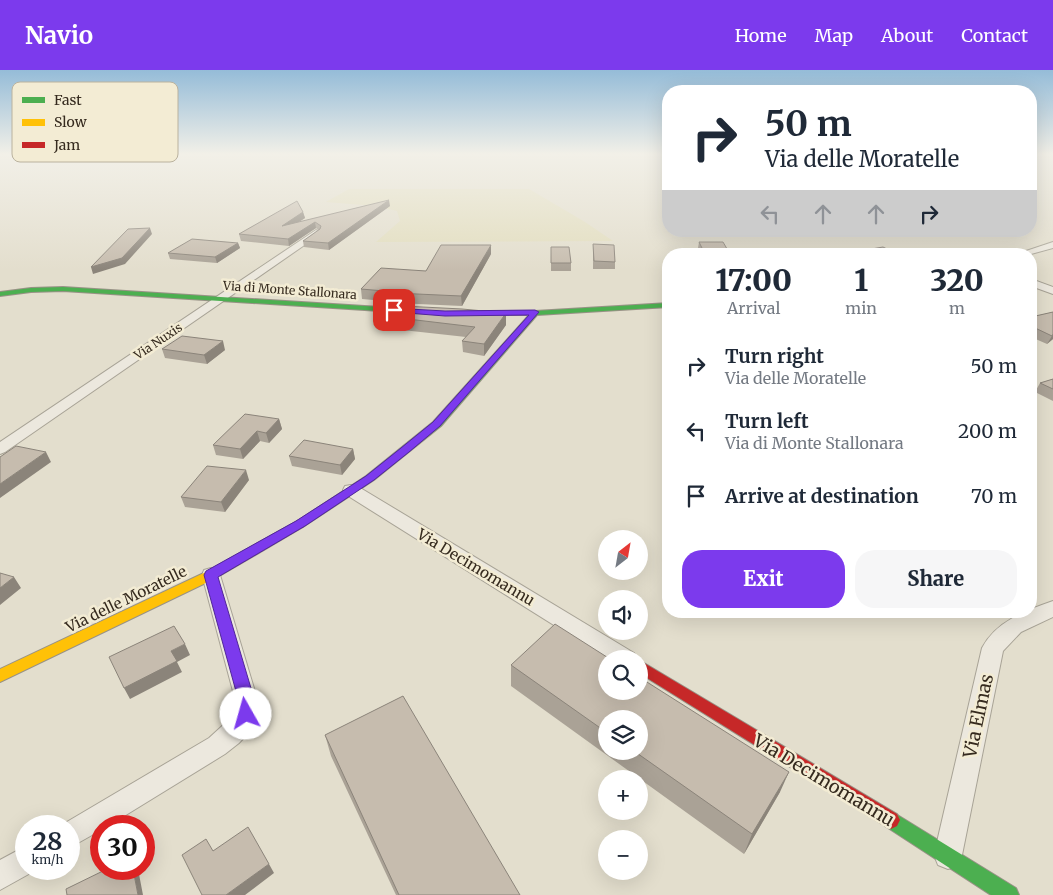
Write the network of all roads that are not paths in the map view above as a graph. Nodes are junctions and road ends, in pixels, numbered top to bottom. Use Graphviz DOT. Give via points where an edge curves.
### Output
graph roads {
  1 [pos="316,233"];
  2 [pos="1053,245"];
  3 [pos="1037,250"];
  4 [pos="1037,284"];
  5 [pos="1053,291"];
  6 [pos="0,294"];
  7 [pos="220,299"];
  8 [pos="662,305"];
  9 [pos="427,312"];
  10 [pos="535,312"];
  11 [pos="455,313"];
  12 [pos="0,449"];
  13 [pos="351,490"];
  14 [pos="211,575"];
  15 [pos="1053,609"];
  16 [pos="1037,616"];
  17 [pos="1032,618"];
  18 [pos="611,650"];
  19 [pos="648,672"];
  20 [pos="0,676"];
  21 [pos="80,827"];
  22 [pos="948,855"];
  23 [pos="15,867"];
  24 [pos="0,876"];
  25 [pos="1009,895"];
  1 -- 7 [label="street, Via Nuxis"];
  2 -- 3 [label="street"];
  4 -- 5 [label="street"];
  6 -- 7 [label="street, Via di Monte Stallonara" via="63,289"];
  7 -- 9 [label="street, Via di Monte Stallonara"];
  7 -- 12 [label="street, Via Nuxis"];
  8 -- 10 [label="street"];
  10 -- 11 [label="street"];
  10 -- 13 [label="street, Via delle Moratelle" via="436,424"];
  13 -- 14 [label="street, Via delle Moratelle"];
  13 -- 18 [label="street, Via Decimomannu"];
  14 -- 20 [label="street, Via delle Moratelle"];
  14 -- 21 [label="street" via="245,695 244,720 217,746"];
  15 -- 16 [label="street, Via Elmas"];
  17 -- 22 [label="street, Via Elmas" via="1014,626 993,648"];
  19 -- 22 [label="street, Via Decimomannu"];
  22 -- 25 [label="street, Via Decimomannu"];
  23 -- 24 [label="street"];
}
